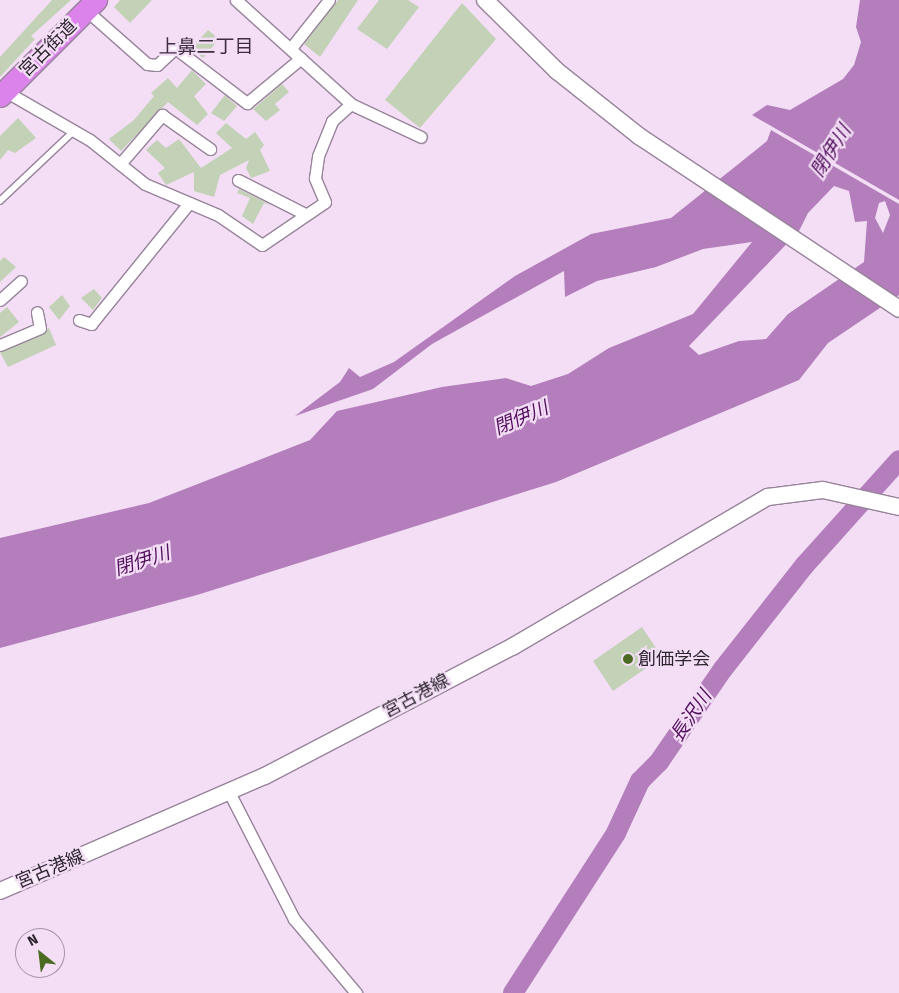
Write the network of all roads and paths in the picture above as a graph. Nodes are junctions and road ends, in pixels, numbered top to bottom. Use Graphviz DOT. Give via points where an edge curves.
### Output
graph roads {
  1 [pos="236,0"];
  2 [pos="329,0"];
  3 [pos="485,0"];
  4 [pos="91,5"];
  5 [pos="291,48"];
  6 [pos="301,58"];
  7 [pos="2,91"];
  8 [pos="351,104"];
  9 [pos="74,132"];
  10 [pos="421,137"];
  11 [pos="210,148"];
  12 [pos="120,164"];
  13 [pos="238,180"];
  14 [pos="0,201"];
  15 [pos="188,203"];
  16 [pos="305,214"];
  17 [pos="21,281"];
  18 [pos="0,300"];
  19 [pos="899,309"];
  20 [pos="37,312"];
  21 [pos="79,320"];
  22 [pos="0,345"];
  23 [pos="899,507"];
  24 [pos="229,792"];
  25 [pos="0,891"];
  26 [pos="356,993"];
  1 -- 5 [label="street"];
  2 -- 5 [label="street"];
  3 -- 19 [label="main road" via="573,84 697,178"];
  4 -- 6 [label="street" via="147,64 157,64 175,48 247,103"];
  4 -- 7 [label="highway, 宮古街道"];
  5 -- 6 [label="street"];
  6 -- 8 [label="street"];
  7 -- 9 [label="street"];
  8 -- 10 [label="street"];
  8 -- 16 [label="street" via="332,121 318,156 315,178 325,202"];
  9 -- 12 [label="street"];
  9 -- 14 [label="lane"];
  11 -- 12 [label="street" via="162,115"];
  12 -- 15 [label="street" via="145,184"];
  13 -- 16 [label="street"];
  15 -- 16 [label="street" via="247,231 262,244"];
  15 -- 21 [label="street" via="91,324"];
  17 -- 18 [label="street"];
  20 -- 22 [label="street" via="40,328"];
  23 -- 24 [label="main road, 宮古港線" via="822,490 768,497 512,646"];
  24 -- 25 [label="main road, 宮古港線"];
  24 -- 26 [label="street" via="294,919"];
}
